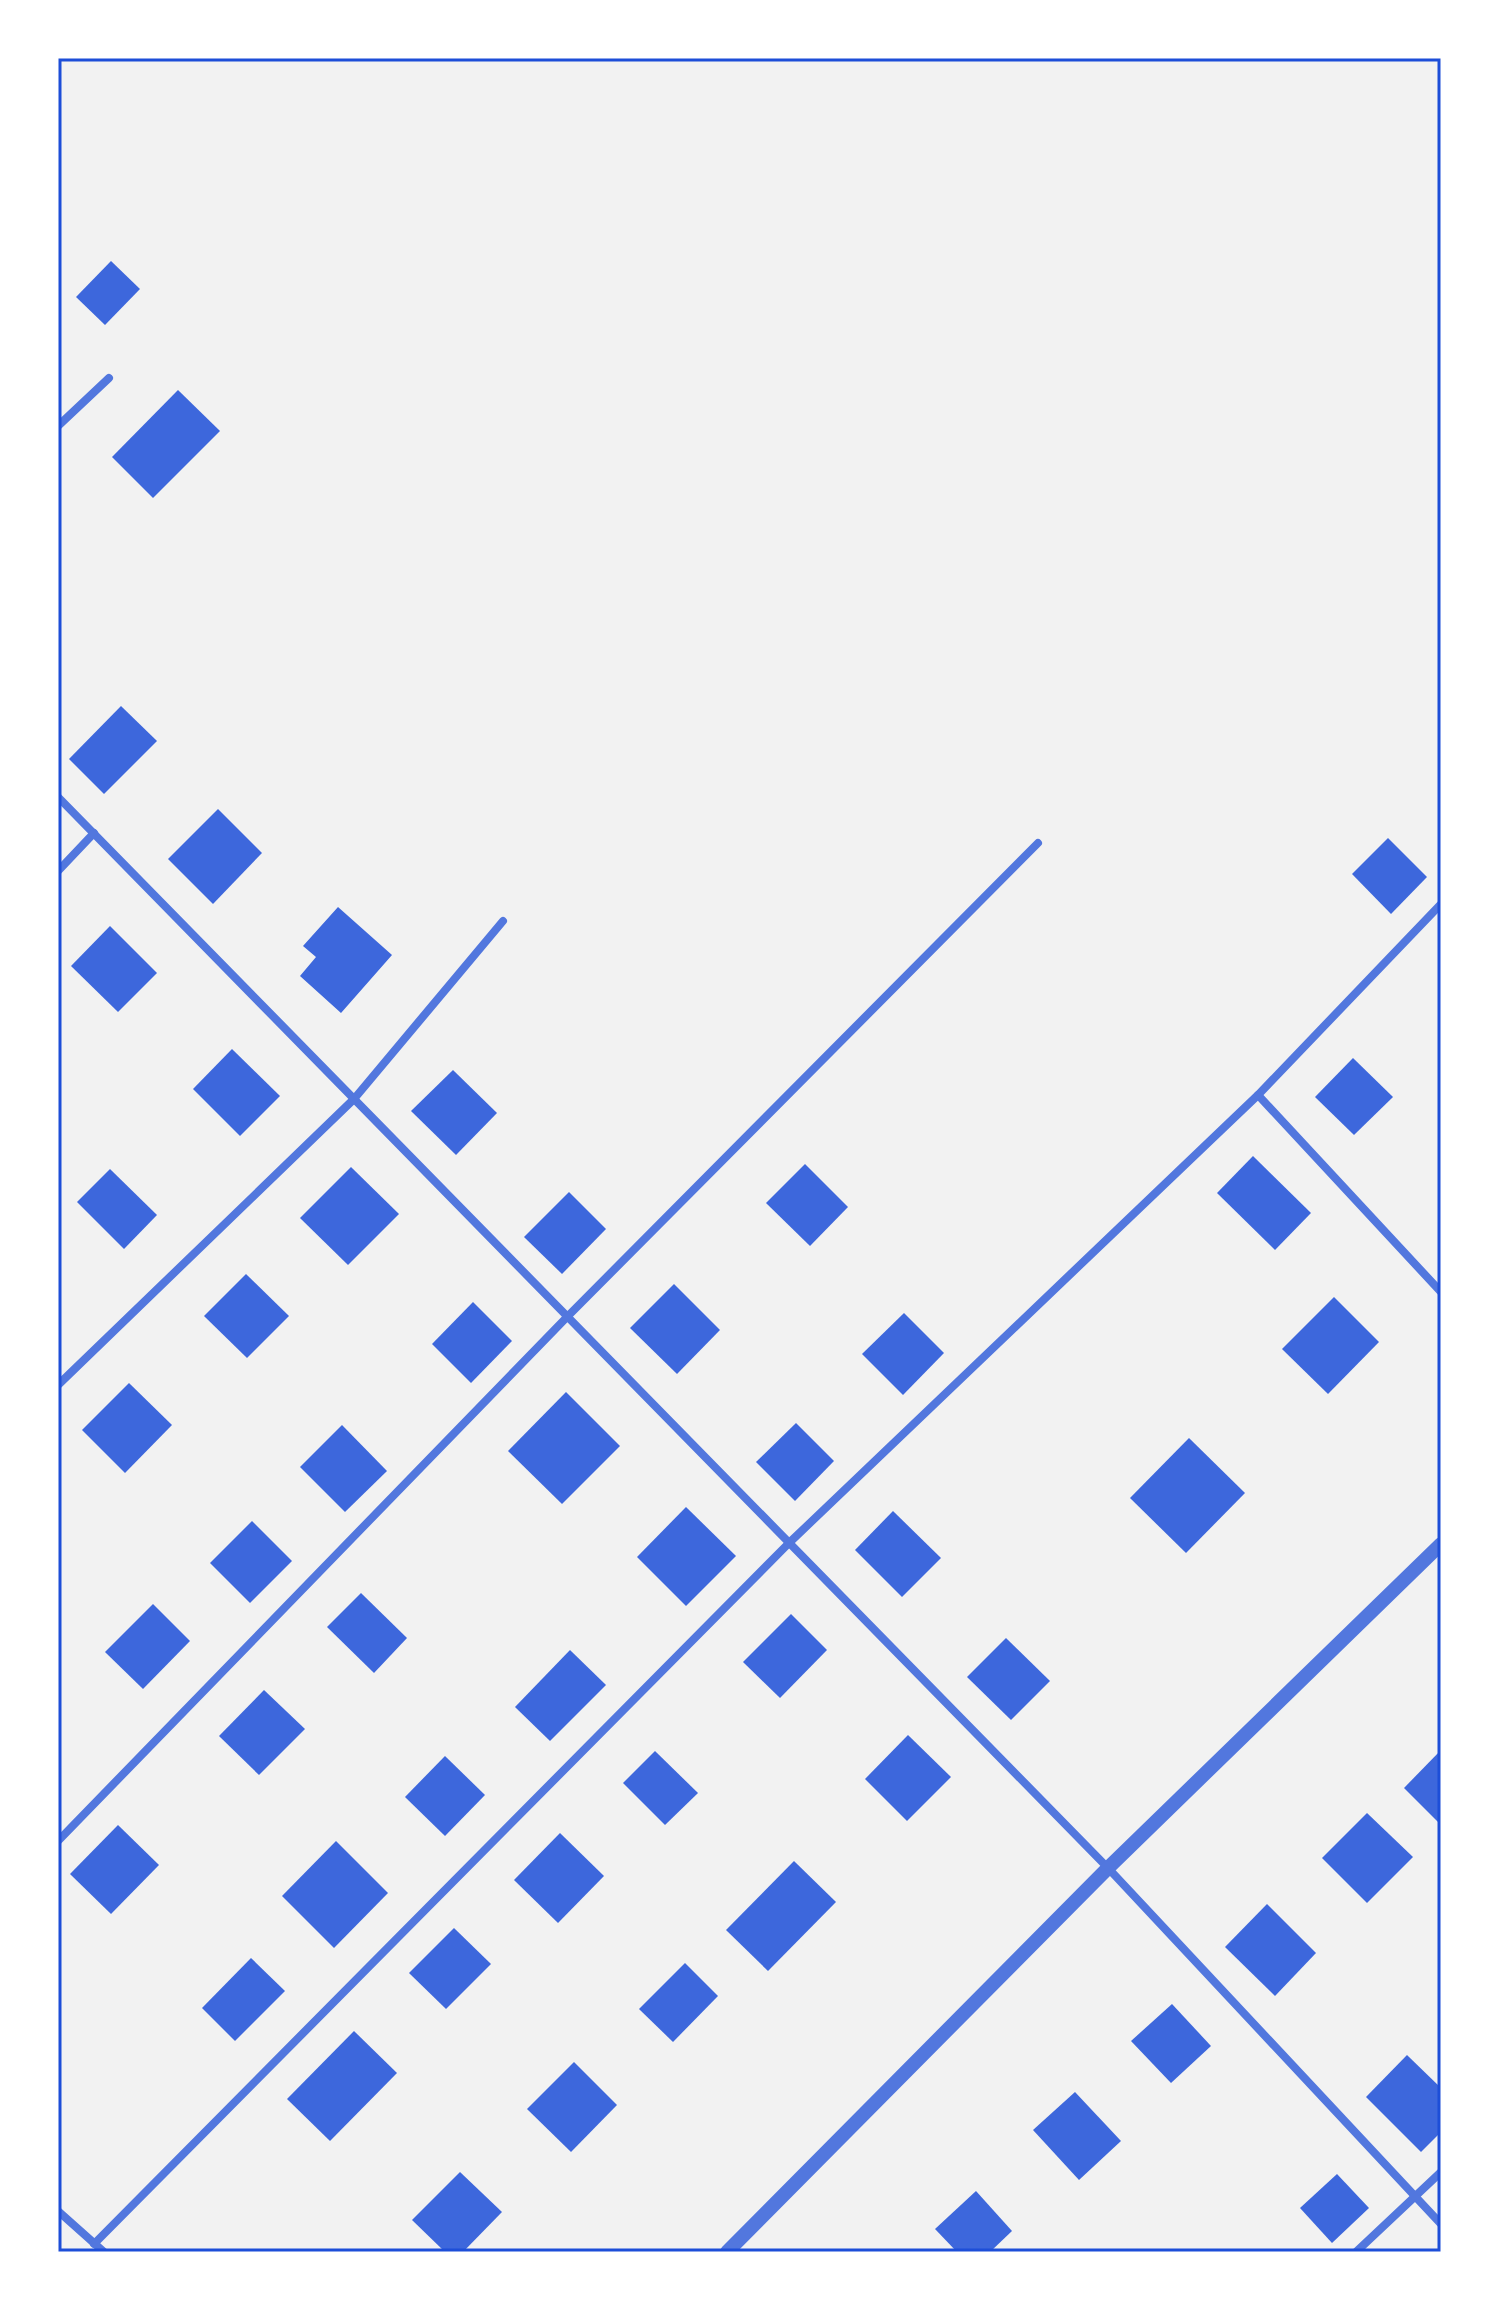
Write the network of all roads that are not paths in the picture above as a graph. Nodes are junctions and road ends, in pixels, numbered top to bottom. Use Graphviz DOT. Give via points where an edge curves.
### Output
graph roads {
  1 [pos="109,378"];
  2 [pos="58,426"];
  3 [pos="58,797"];
  4 [pos="94,833"];
  5 [pos="1038,843"];
  6 [pos="58,871"];
  7 [pos="1441,904"];
  8 [pos="503,921"];
  9 [pos="1258,1095"];
  10 [pos="354,1099"];
  11 [pos="1441,1292"];
  12 [pos="567,1317"];
  13 [pos="58,1385"];
  14 [pos="789,1543"];
  15 [pos="1441,1544"];
  16 [pos="58,1841"];
  17 [pos="1108,1868"];
  18 [pos="1441,2172"];
  19 [pos="1414,2196"];
  20 [pos="58,2211"];
  21 [pos="1441,2224"];
  22 [pos="94,2244"];
  23 [pos="104,2252"];
  24 [pos="727,2252"];
  25 [pos="1356,2252"];
  1 -- 2 [label="street"];
  3 -- 4 [label="street"];
  4 -- 6 [label="street"];
  4 -- 10 [label="street"];
  5 -- 12 [label="street"];
  7 -- 9 [label="street"];
  8 -- 10 [label="street"];
  9 -- 11 [label="street"];
  9 -- 14 [label="street"];
  10 -- 12 [label="street"];
  10 -- 13 [label="street"];
  12 -- 14 [label="street"];
  12 -- 16 [label="street"];
  14 -- 17 [label="street"];
  14 -- 22 [label="street"];
  15 -- 17 [label="street"];
  17 -- 19 [label="street"];
  17 -- 24 [label="street"];
  18 -- 19 [label="street"];
  19 -- 21 [label="street"];
  19 -- 25 [label="street"];
  20 -- 22 [label="street"];
  22 -- 23 [label="street"];
}
